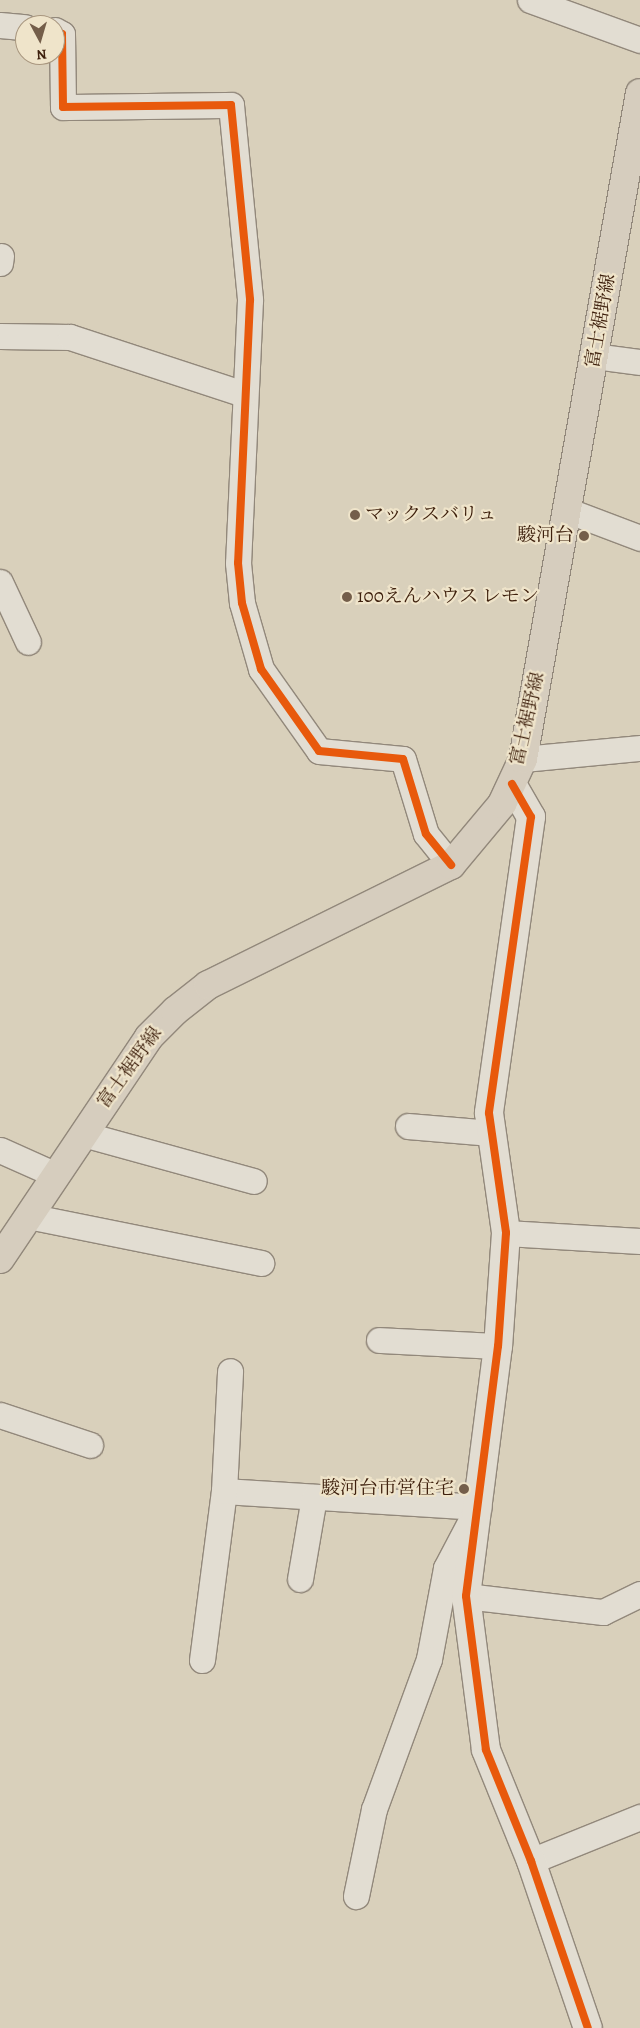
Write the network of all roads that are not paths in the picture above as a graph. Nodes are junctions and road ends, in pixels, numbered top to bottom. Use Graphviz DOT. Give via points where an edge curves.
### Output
graph roads {
  1 [pos="530,0"];
  2 [pos="0,25"];
  3 [pos="15,26"];
  4 [pos="640,40"];
  5 [pos="62,65"];
  6 [pos="640,93"];
  7 [pos="0,336"];
  8 [pos="594,356"];
  9 [pos="640,362"];
  10 [pos="243,394"];
  11 [pos="569,511"];
  12 [pos="640,538"];
  13 [pos="0,582"];
  14 [pos="28,642"];
  15 [pos="640,748"];
  16 [pos="523,759"];
  17 [pos="512,784"];
  18 [pos="451,865"];
  19 [pos="408,1126"];
  20 [pos="491,1133"];
  21 [pos="83,1134"];
  22 [pos="0,1150"];
  23 [pos="56,1175"];
  24 [pos="254,1180"];
  25 [pos="28,1216"];
  26 [pos="506,1233"];
  27 [pos="640,1241"];
  28 [pos="0,1259"];
  29 [pos="261,1263"];
  30 [pos="378,1340"];
  31 [pos="498,1346"];
  32 [pos="230,1371"];
  33 [pos="0,1415"];
  34 [pos="90,1445"];
  35 [pos="224,1491"];
  36 [pos="314,1497"];
  37 [pos="478,1507"];
  38 [pos="300,1578"];
  39 [pos="640,1594"];
  40 [pos="466,1596"];
  41 [pos="202,1660"];
  42 [pos="640,1818"];
  43 [pos="531,1861"];
  44 [pos="356,1896"];
  45 [pos="588,2028"];
  1 -- 4 [label="street"];
  2 -- 3 [label="street"];
  5 -- 10 [label="street" via="63,107 231,106 250,300"];
  6 -- 8 [label="main road, 富士裾野線"];
  7 -- 10 [label="street" via="70,337"];
  8 -- 9 [label="street"];
  8 -- 11 [label="main road, 富士裾野線"];
  10 -- 18 [label="street" via="238,563 242,603 261,669 319,751 403,759 426,834"];
  11 -- 12 [label="street"];
  11 -- 16 [label="main road, 富士裾野線"];
  13 -- 14 [label="street"];
  15 -- 16 [label="street"];
  16 -- 17 [label="main road, 富士裾野線"];
  17 -- 18 [label="main road, 富士裾野線" via="470,847"];
  17 -- 20 [label="street" via="531,817 489,1113"];
  18 -- 21 [label="main road, 富士裾野線" via="208,985 149,1037"];
  19 -- 20 [label="street"];
  20 -- 26 [label="street"];
  21 -- 23 [label="main road, 富士裾野線"];
  21 -- 24 [label="street"];
  22 -- 23 [label="street"];
  23 -- 25 [label="main road, 富士裾野線"];
  25 -- 28 [label="main road, 富士裾野線"];
  25 -- 29 [label="street"];
  26 -- 27 [label="street"];
  26 -- 31 [label="street"];
  30 -- 31 [label="street"];
  31 -- 37 [label="street"];
  32 -- 35 [label="street"];
  33 -- 34 [label="street"];
  35 -- 36 [label="street"];
  35 -- 41 [label="street"];
  36 -- 37 [label="street"];
  36 -- 38 [label="street"];
  37 -- 40 [label="street"];
  37 -- 44 [label="street" via="446,1568 428,1659 374,1809"];
  39 -- 40 [label="street" via="603,1612"];
  40 -- 43 [label="street" via="486,1750"];
  42 -- 43 [label="street"];
  43 -- 45 [label="street"];
}
